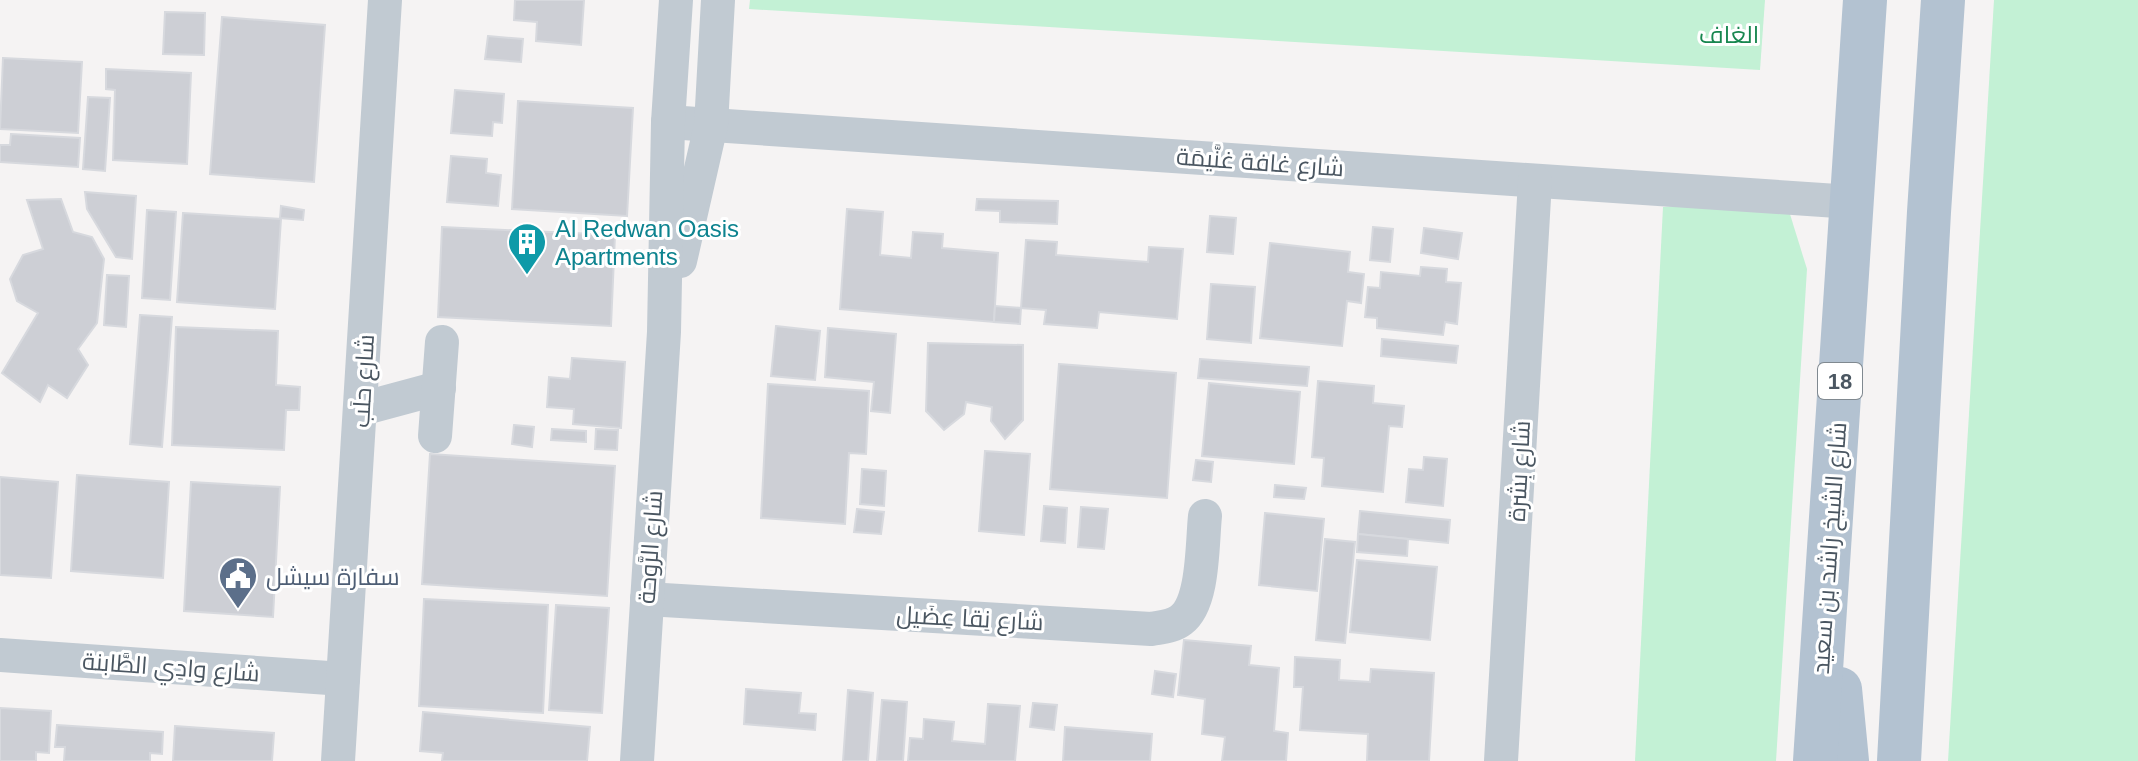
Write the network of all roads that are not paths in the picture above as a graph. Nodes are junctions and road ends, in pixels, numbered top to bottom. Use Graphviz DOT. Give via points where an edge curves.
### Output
graph roads {
  1 [pos="385,0"];
  2 [pos="676,0"];
  3 [pos="718,0"];
  4 [pos="1865,0"];
  5 [pos="1943,0"];
  6 [pos="668,122"];
  7 [pos="711,125"];
  8 [pos="1535,181"];
  9 [pos="1852,202"];
  10 [pos="664,332"];
  11 [pos="442,342"];
  12 [pos="439,388"];
  13 [pos="361,409"];
  14 [pos="435,436"];
  15 [pos="1205,516"];
  16 [pos="1827,583"];
  17 [pos="647,599"];
  18 [pos="0,655"];
  19 [pos="343,679"];
  20 [pos="338,761"];
  21 [pos="637,761"];
  22 [pos="1501,761"];
  23 [pos="1815,761"];
  24 [pos="1847,761"];
  25 [pos="1899,761"];
  1 -- 13 [label="street, شارع حلَب"];
  2 -- 6 [label="street, شارع الرَّوحة"];
  3 -- 7 [label="street, شارع الرَّوحة"];
  4 -- 9 [label="main road, شارع الشيخ راشد بن سعيد / 18"];
  5 -- 25 [label="main road"];
  6 -- 7 [label="street, شارع غافة غنَّيمَة"];
  6 -- 10 [label="street, شارع الرَّوحة"];
  7 -- 8 [label="street, شارع غافة غنَّيمَة"];
  7 -- 10 [label="street, شارع الرَّوحة"];
  8 -- 9 [label="street, شارع غافة غنَّيمَة"];
  8 -- 22 [label="street, شارع بِشرة"];
  9 -- 16 [label="main road, شارع الشيخ راشد بن سعيد / 18"];
  10 -- 17 [label="street, شارع الرَّوحة"];
  11 -- 12 [label="street"];
  12 -- 13 [label="street"];
  12 -- 14 [label="street"];
  13 -- 19 [label="street, شارع حلَب"];
  15 -- 17 [label="street, شارع نِقا عِضَيل" via="1196,602 1181,621 1151,629"];
  16 -- 23 [label="main road, شارع الشيخ راشد بن سعيد / 18"];
  16 -- 24 [label="main road"];
  17 -- 21 [label="street, شارع الرَّوحة"];
  18 -- 19 [label="street, شارع وادِي الطَّابنة"];
  19 -- 20 [label="street, شارع حلَب"];
}
